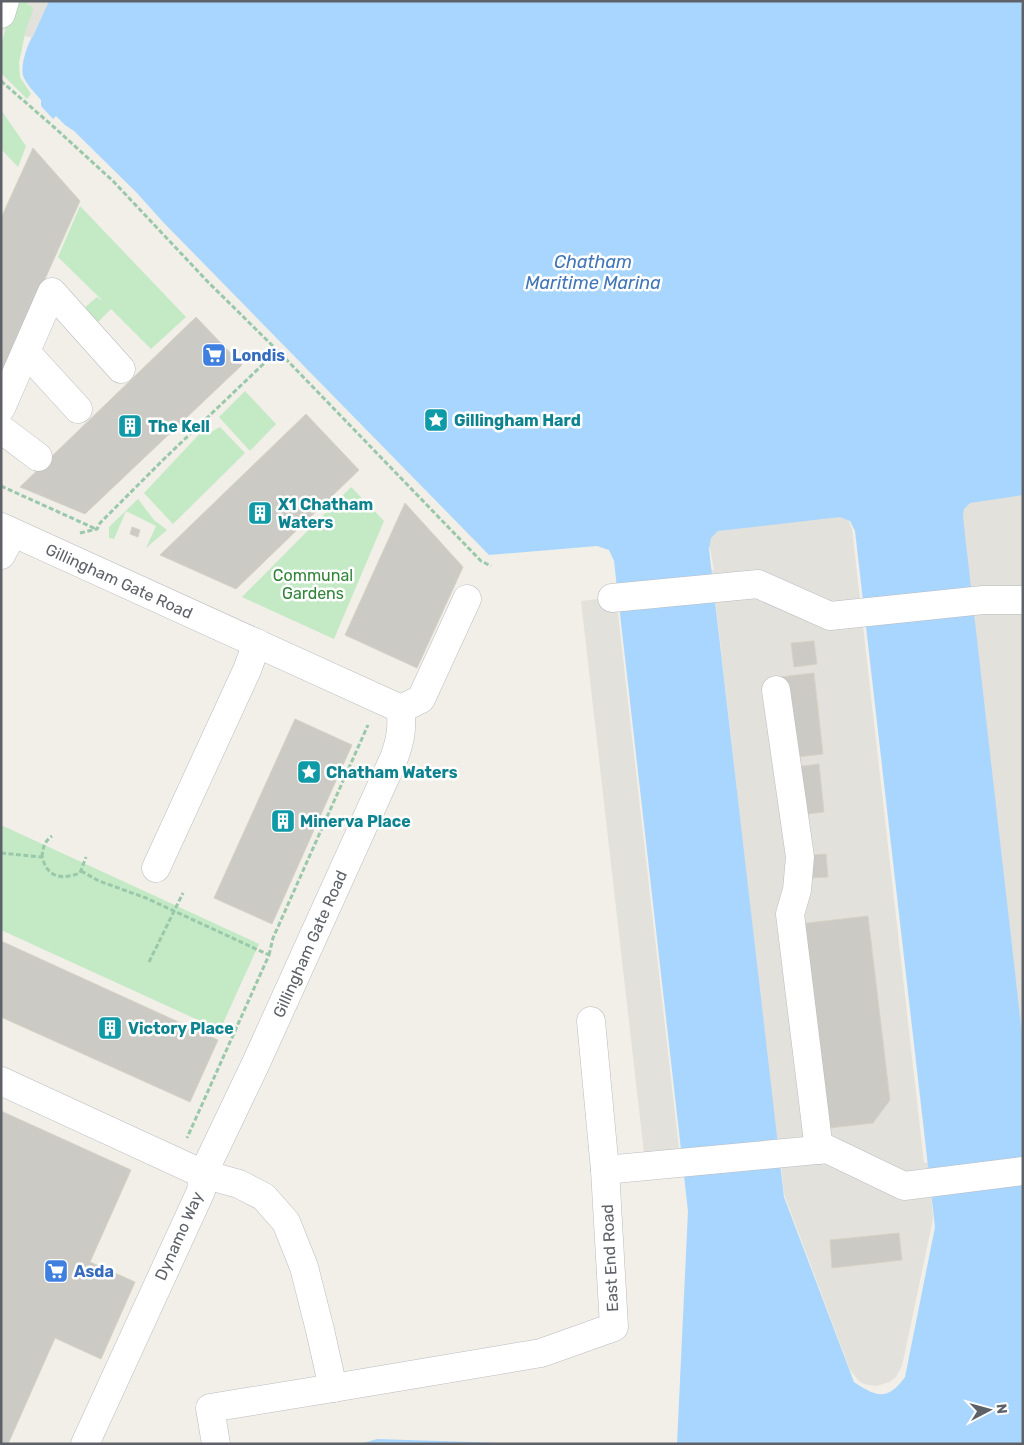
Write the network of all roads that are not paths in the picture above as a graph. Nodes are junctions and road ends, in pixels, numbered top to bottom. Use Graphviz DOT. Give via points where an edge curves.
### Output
graph roads {
  1 [pos="5,1"];
  2 [pos="1,14"];
  3 [pos="26,352"];
  4 [pos="121,369"];
  5 [pos="1,408"];
  6 [pos="78,410"];
  7 [pos="1,429"];
  8 [pos="38,458"];
  9 [pos="5,538"];
  10 [pos="612,598"];
  11 [pos="467,599"];
  12 [pos="1023,600"];
  13 [pos="257,643"];
  14 [pos="776,690"];
  15 [pos="401,709"];
  16 [pos="156,868"];
  17 [pos="591,1021"];
  18 [pos="1,1081"];
  19 [pos="819,1150"];
  20 [pos="605,1170"];
  21 [pos="1023,1171"];
  22 [pos="203,1174"];
  23 [pos="333,1388"];
  24 [pos="85,1444"];
  25 [pos="216,1444"];
  1 -- 2 [label="street"];
  3 -- 4 [label="street" via="52,292"];
  3 -- 5 [label="street"];
  3 -- 6 [label="street"];
  7 -- 8 [label="street"];
  9 -- 13 [label="street, Gillingham Gate Road"];
  10 -- 12 [label="street" via="758,584 830,616 983,600"];
  11 -- 15 [label="street" via="421,699"];
  13 -- 15 [label="street, Gillingham Gate Road"];
  13 -- 16 [label="street"];
  14 -- 19 [label="street" via="800,856 797,890 790,914"];
  15 -- 22 [label="street, Gillingham Gate Road" via="402,728 394,758"];
  17 -- 20 [label="street, East End Road"];
  18 -- 22 [label="street, Dynamo Way"];
  19 -- 20 [label="street"];
  19 -- 21 [label="street" via="827,1149 904,1186"];
  20 -- 23 [label="street, East End Road" via="614,1327 541,1353"];
  22 -- 23 [label="street" via="239,1184 264,1197 286,1222 304,1267"];
  22 -- 24 [label="street, Dynamo Way" via="201,1191"];
  23 -- 25 [label="street, East End Road" via="210,1408"];
}
